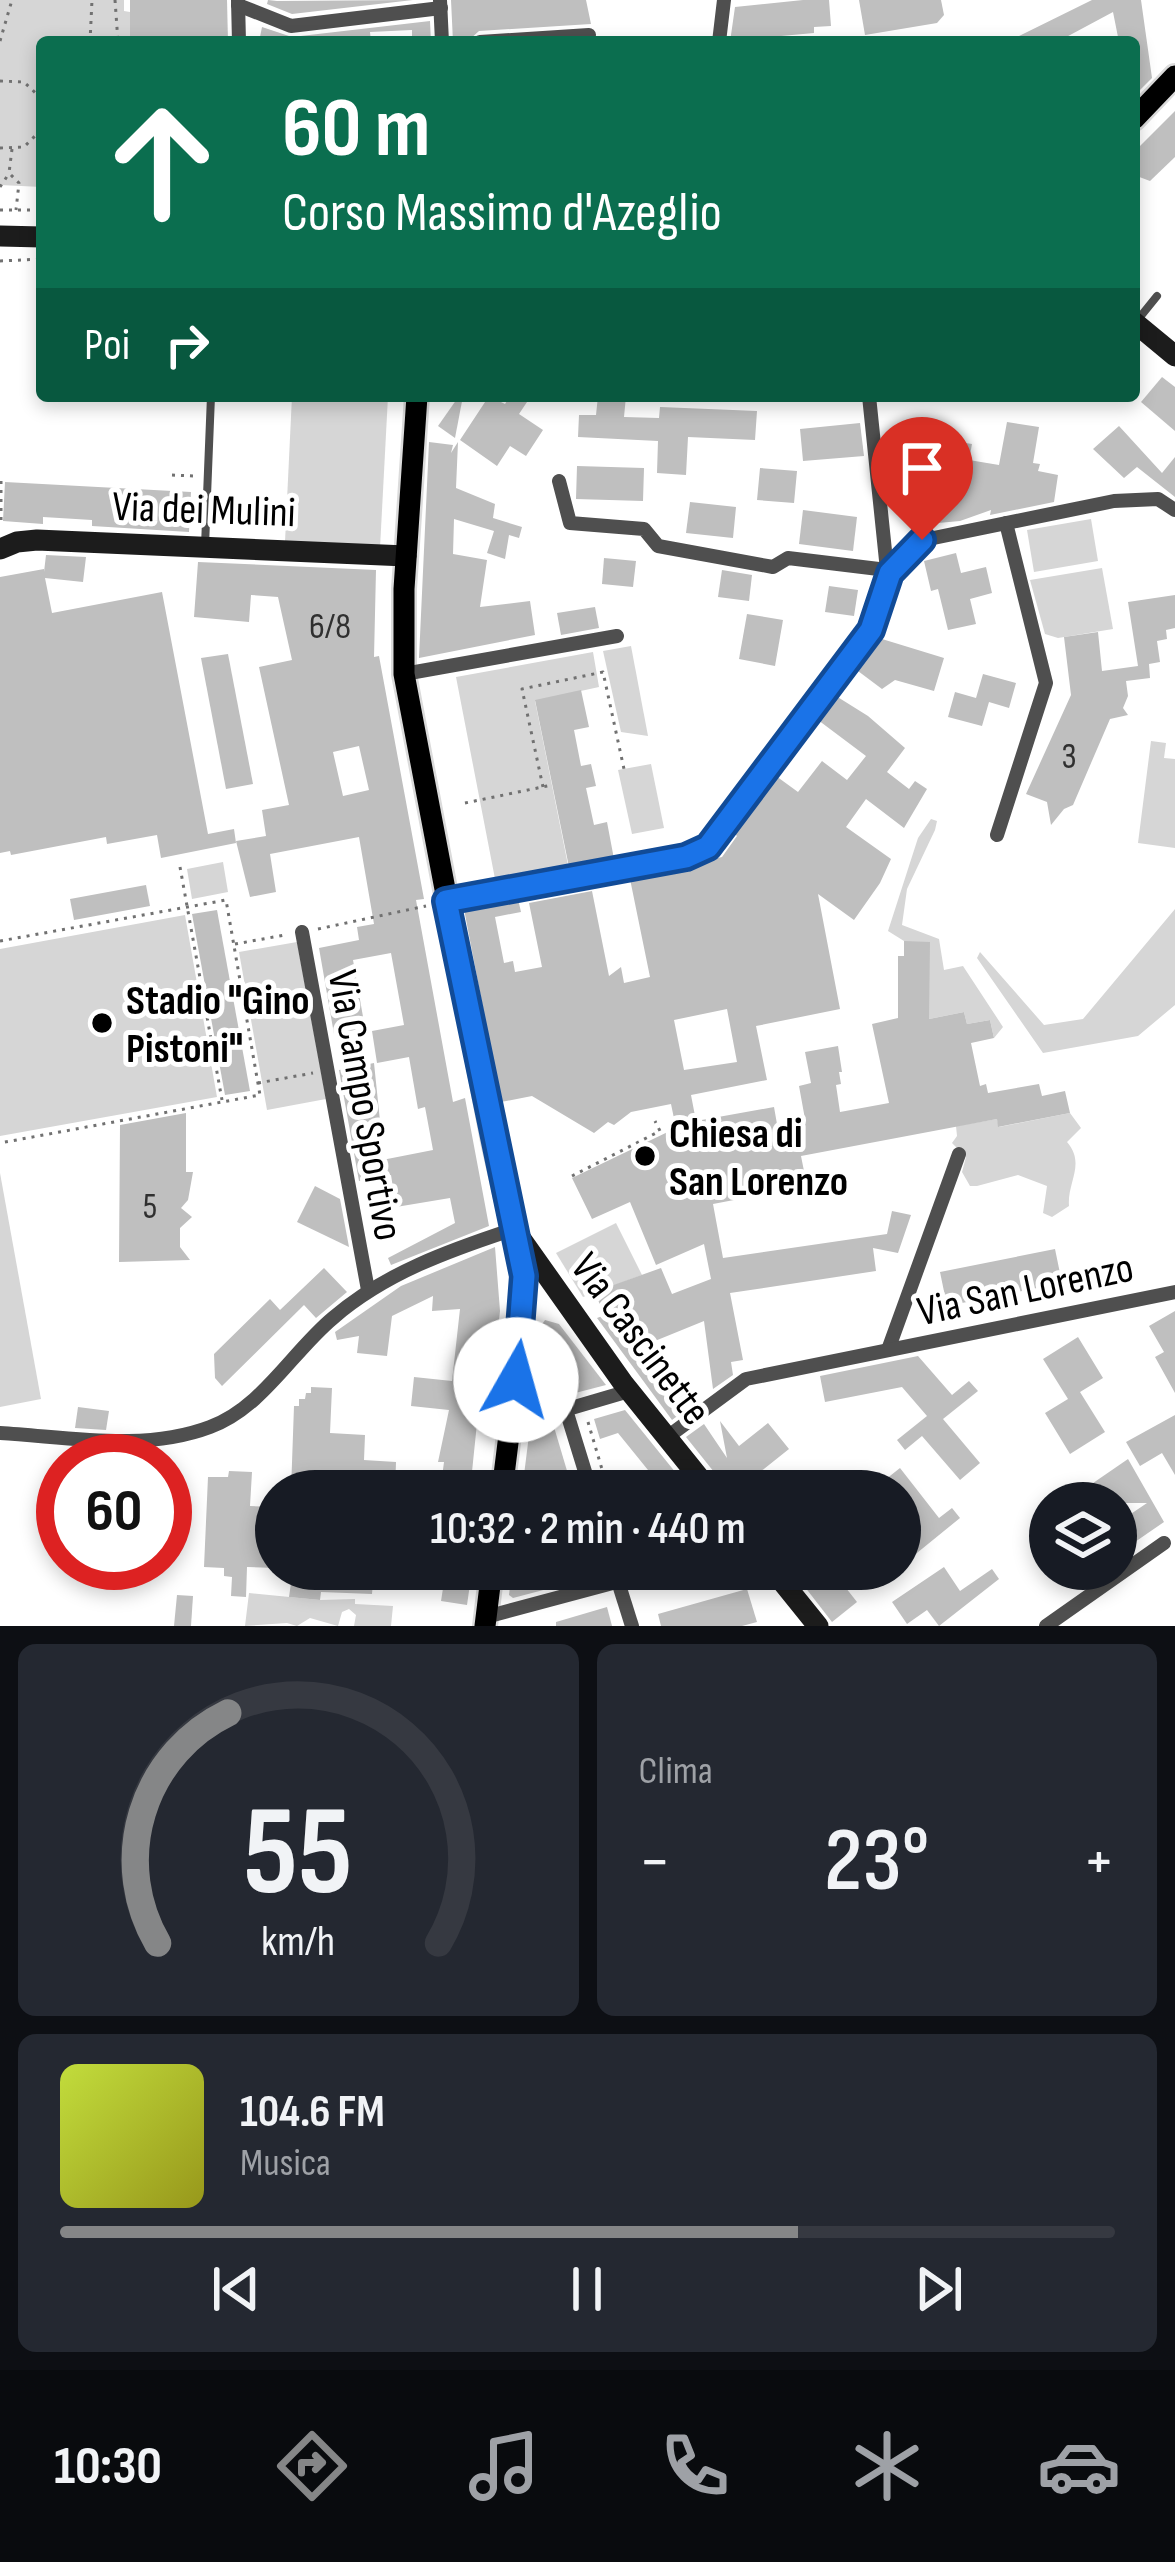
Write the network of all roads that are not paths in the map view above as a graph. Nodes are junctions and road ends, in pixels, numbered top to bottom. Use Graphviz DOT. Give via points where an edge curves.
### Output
graph roads {
  1 [pos="724,0"];
  2 [pos="238,2"];
  3 [pos="440,4"];
  4 [pos="589,35"];
  5 [pos="239,36"];
  6 [pos="442,36"];
  7 [pos="536,36"];
  8 [pos="720,36"];
  9 [pos="1175,76"];
  10 [pos="1140,113"];
  11 [pos="0,236"];
  12 [pos="36,237"];
  13 [pos="1157,296"];
  14 [pos="1140,316"];
  15 [pos="1140,328"];
  16 [pos="1175,356"];
  17 [pos="211,402"];
  18 [pos="417,402"];
  19 [pos="870,402"];
  20 [pos="559,482"];
  21 [pos="1175,510"];
  22 [pos="1006,523"];
  23 [pos="205,548"];
  24 [pos="0,549"];
  25 [pos="406,556"];
  26 [pos="889,571"];
  27 [pos="617,636"];
  28 [pos="404,674"];
  29 [pos="997,836"];
  30 [pos="440,903"];
  31 [pos="302,932"];
  32 [pos="958,1154"];
  33 [pos="508,1231"];
  34 [pos="368,1290"];
  35 [pos="1175,1292"];
  36 [pos="888,1350"];
  37 [pos="629,1391"];
  38 [pos="566,1410"];
  39 [pos="510,1426"];
  40 [pos="0,1433"];
  41 [pos="667,1438"];
  42 [pos="505,1470"];
  43 [pos="585,1470"];
  44 [pos="693,1470"];
  45 [pos="1165,1543"];
  46 [pos="489,1590"];
  47 [pos="574,1590"];
  48 [pos="621,1590"];
  49 [pos="789,1590"];
  50 [pos="485,1622"];
  51 [pos="632,1626"];
  52 [pos="818,1626"];
  53 [pos="1046,1626"];
  1 -- 8 [label="street"];
  2 -- 3 [label="street" via="291,26"];
  2 -- 5 [label="street"];
  3 -- 6 [label="street"];
  4 -- 7 [label="street"];
  9 -- 10 [label="main road"];
  11 -- 12 [label="main road"];
  13 -- 14 [label="lane"];
  15 -- 16 [label="main road"];
  17 -- 23 [label="lane"];
  18 -- 25 [label="main road"];
  19 -- 26 [label="street"];
  20 -- 26 [label="street" via="570,523 644,529 658,547 773,567 788,558"];
  21 -- 22 [label="street" via="1147,498"];
  22 -- 26 [label="street" via="919,541"];
  22 -- 29 [label="street" via="1046,683"];
  23 -- 24 [label="main road, Via dei Mulini" via="37,540"];
  23 -- 25 [label="main road, Via dei Mulini"];
  25 -- 28 [label="main road"];
  26 -- 30 [label="street" via="871,630 708,847"];
  27 -- 28 [label="street"];
  28 -- 30 [label="main road"];
  30 -- 33 [label="main road"];
  31 -- 34 [label="street, Via Campo Sportivo"];
  32 -- 36 [label="street, Via San Lorenzo"];
  33 -- 34 [label="street"];
  33 -- 37 [label="main road, Via Cascinette"];
  33 -- 39 [label="main road" via="525,1301"];
  34 -- 40 [label="street" via="245,1408 207,1429 140,1442"];
  35 -- 36 [label="street, Via San Lorenzo"];
  36 -- 41 [label="street, Via San Lorenzo" via="746,1379"];
  37 -- 38 [label="street"];
  37 -- 41 [label="main road, Via Cascinette"];
  38 -- 39 [label="street"];
  38 -- 43 [label="street"];
  39 -- 42 [label="main road"];
  41 -- 44 [label="main road, Via Cascinette"];
  45 -- 53 [label="street"];
  46 -- 50 [label="main road"];
  47 -- 50 [label="street"];
  48 -- 51 [label="street"];
  49 -- 52 [label="main road"];
}
